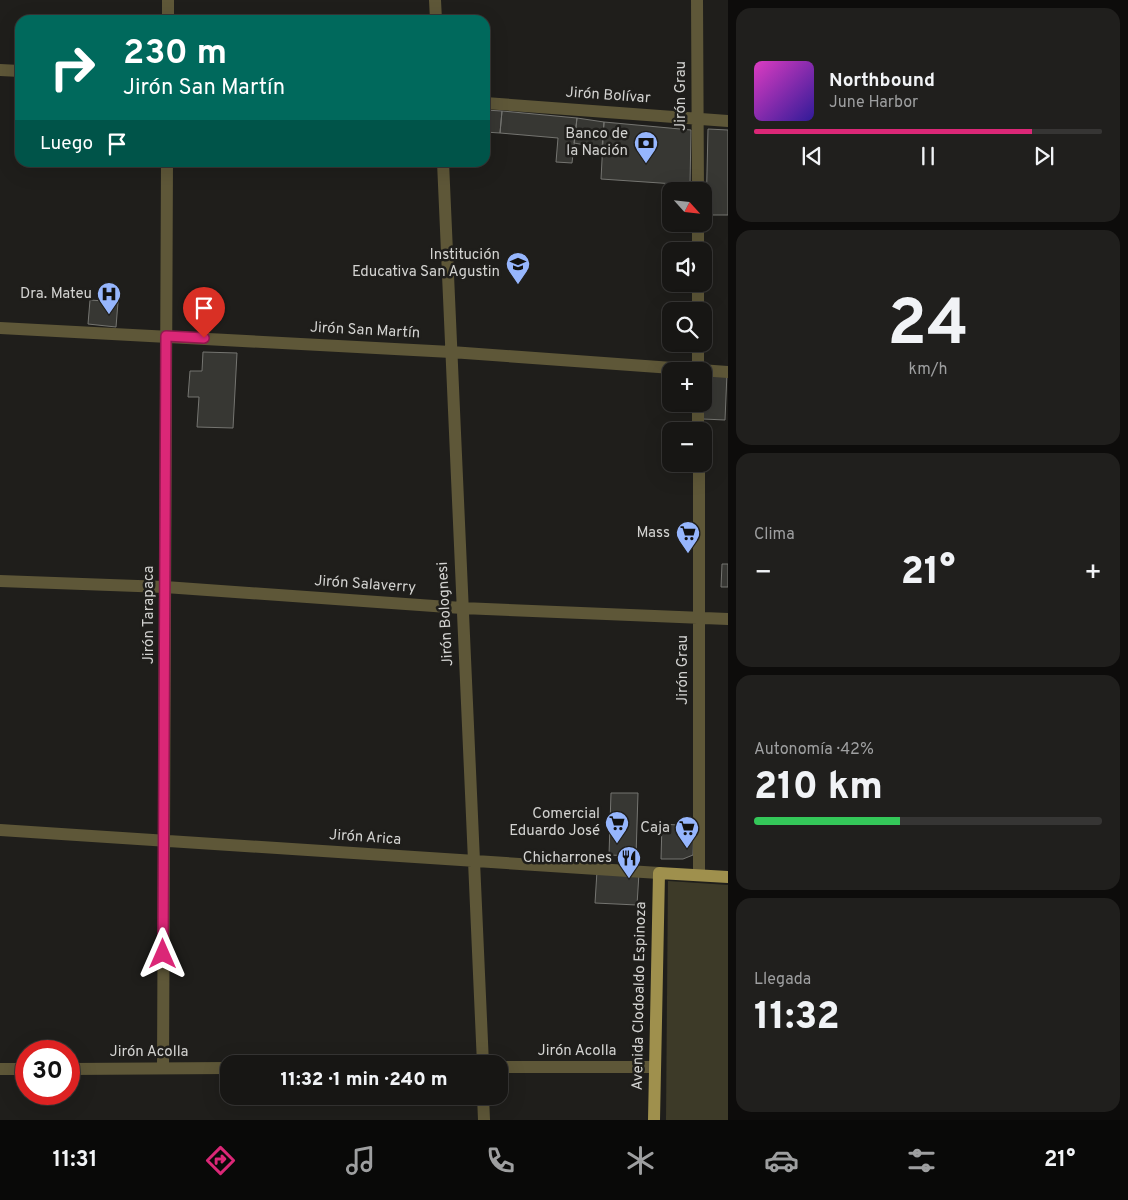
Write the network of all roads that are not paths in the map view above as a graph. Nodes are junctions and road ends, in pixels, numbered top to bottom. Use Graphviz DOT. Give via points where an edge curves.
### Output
graph roads {
  1 [pos="168,0"];
  2 [pos="435,0"];
  3 [pos="697,0"];
  4 [pos="168,15"];
  5 [pos="436,15"];
  6 [pos="0,70"];
  7 [pos="15,71"];
  8 [pos="490,104"];
  9 [pos="698,118"];
  10 [pos="728,121"];
  11 [pos="167,167"];
  12 [pos="442,167"];
  13 [pos="698,182"];
  14 [pos="0,328"];
  15 [pos="166,336"];
  16 [pos="451,352"];
  17 [pos="662,368"];
  18 [pos="712,371"];
  19 [pos="728,372"];
  20 [pos="698,472"];
  21 [pos="0,581"];
  22 [pos="165,587"];
  23 [pos="462,608"];
  24 [pos="699,617"];
  25 [pos="728,619"];
  26 [pos="0,830"];
  27 [pos="164,841"];
  28 [pos="474,861"];
  29 [pos="659,873"];
  30 [pos="699,875"];
  31 [pos="728,877"];
  32 [pos="483,1055"];
  33 [pos="508,1067"];
  34 [pos="655,1067"];
  35 [pos="163,1068"];
  36 [pos="220,1068"];
  37 [pos="0,1069"];
  38 [pos="15,1069"];
  39 [pos="80,1069"];
  40 [pos="484,1105"];
  41 [pos="484,1120"];
  42 [pos="654,1120"];
  1 -- 4 [label="street"];
  2 -- 5 [label="street"];
  3 -- 9 [label="street, Jirón Grau"];
  6 -- 7 [label="street"];
  8 -- 9 [label="street, Jirón Bolívar"];
  9 -- 10 [label="street, Jirón Bolívar"];
  9 -- 13 [label="street, Jirón Grau"];
  11 -- 15 [label="street, Jirón Tarapaca"];
  12 -- 16 [label="street, Jirón Bolognesi"];
  14 -- 15 [label="street, Jirón San Martín"];
  15 -- 16 [label="street, Jirón San Martín"];
  15 -- 22 [label="street, Jirón Tarapaca"];
  16 -- 17 [label="street, Jirón San Martín"];
  16 -- 23 [label="street, Jirón Bolognesi"];
  18 -- 19 [label="street, Jirón San Martín"];
  20 -- 24 [label="street, Jirón Grau"];
  21 -- 22 [label="street, Jirón Salaverry"];
  22 -- 23 [label="street, Jirón Salaverry"];
  22 -- 27 [label="street, Jirón Tarapaca"];
  23 -- 24 [label="street, Jirón Salaverry"];
  23 -- 28 [label="street, Jirón Bolognesi"];
  24 -- 25 [label="street, Jirón Salaverry"];
  24 -- 30 [label="street, Jirón Grau"];
  26 -- 27 [label="street, Jirón Arica"];
  27 -- 28 [label="street, Jirón Arica"];
  27 -- 35 [label="street, Jirón Tarapaca"];
  28 -- 29 [label="street, Jirón Arica"];
  28 -- 32 [label="street, Jirón Bolognesi"];
  29 -- 30 [label="main road, Jirón Arica"];
  29 -- 34 [label="main road, Avenida Clodoaldo Espinoza"];
  30 -- 31 [label="main road, Jirón Arica"];
  33 -- 34 [label="street, Jirón Acolla"];
  34 -- 42 [label="main road, Avenida Clodoaldo Espinoza"];
  35 -- 36 [label="street, Jirón Acolla"];
  35 -- 39 [label="street, Jirón Acolla"];
  37 -- 38 [label="street"];
  40 -- 41 [label="street"];
}
